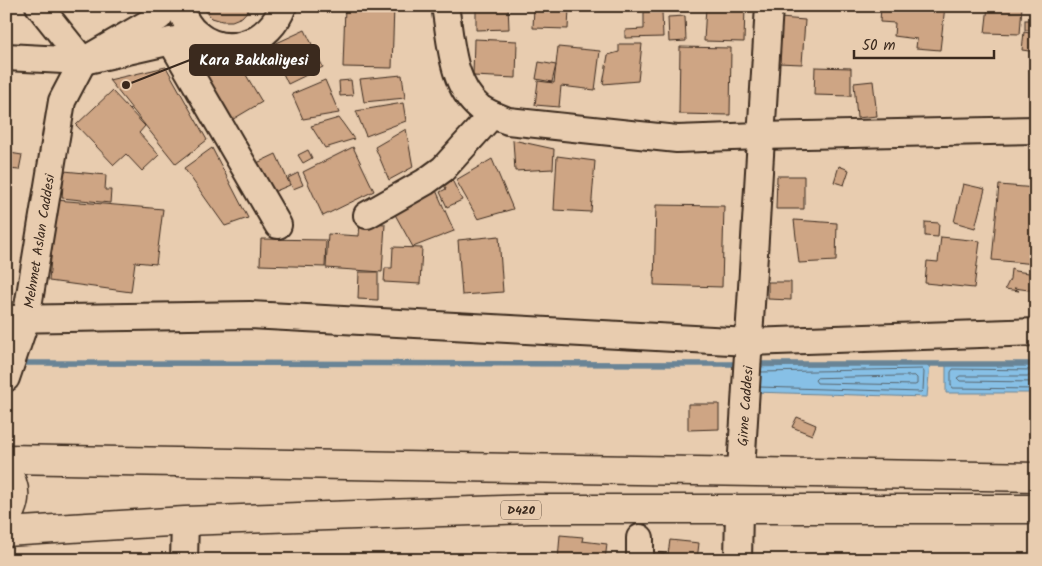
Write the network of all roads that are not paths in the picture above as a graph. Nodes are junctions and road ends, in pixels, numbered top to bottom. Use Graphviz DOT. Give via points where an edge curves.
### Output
graph roads {
  1 [pos="39,6"];
  2 [pos="165,6"];
  3 [pos="179,6"];
  4 [pos="283,6"];
  5 [pos="445,6"];
  6 [pos="769,6"];
  7 [pos="198,35"];
  8 [pos="171,41"];
  9 [pos="6,57"];
  10 [pos="83,61"];
  11 [pos="492,115"];
  12 [pos="1036,130"];
  13 [pos="760,136"];
  14 [pos="367,215"];
  15 [pos="278,225"];
  16 [pos="16,319"];
  17 [pos="1036,332"];
  18 [pos="749,342"];
  19 [pos="6,378"];
  20 [pos="6,459"];
  21 [pos="741,470"];
  22 [pos="6,472"];
  23 [pos="1036,476"];
  24 [pos="1036,509"];
  25 [pos="739,510"];
  26 [pos="6,519"];
  27 [pos="186,521"];
  28 [pos="6,532"];
  29 [pos="184,560"];
  30 [pos="738,560"];
  1 -- 10 [label="street"];
  2 -- 10 [label="street" via="159,16"];
  3 -- 7 [label="street" via="186,22"];
  4 -- 7 [label="street" via="275,23 263,36 247,44 213,43"];
  5 -- 11 [label="street" via="457,72 472,100"];
  6 -- 13 [label="street, Girne Caddesi"];
  7 -- 8 [label="street"];
  8 -- 10 [label="street"];
  8 -- 15 [label="street"];
  9 -- 10 [label="street"];
  10 -- 16 [label="street, Mehmet Aslan Caddesi" via="62,101"];
  11 -- 13 [label="street" via="508,121 677,139"];
  11 -- 14 [label="street" via="443,169"];
  12 -- 13 [label="street"];
  13 -- 18 [label="street, Girne Caddesi"];
  16 -- 18 [label="street" via="250,315"];
  16 -- 19 [label="street, Mehmet Aslan Caddesi"];
  17 -- 18 [label="street"];
  18 -- 21 [label="street, Girne Caddesi"];
  20 -- 21 [label="main road"];
  21 -- 23 [label="main road"];
  22 -- 26 [label="main road" via="14,487 15,499"];
  24 -- 25 [label="main road, D420"];
  25 -- 27 [label="main road, D420" via="531,509"];
  25 -- 30 [label="street"];
  27 -- 28 [label="main road, D420"];
  27 -- 29 [label="street"];
}
